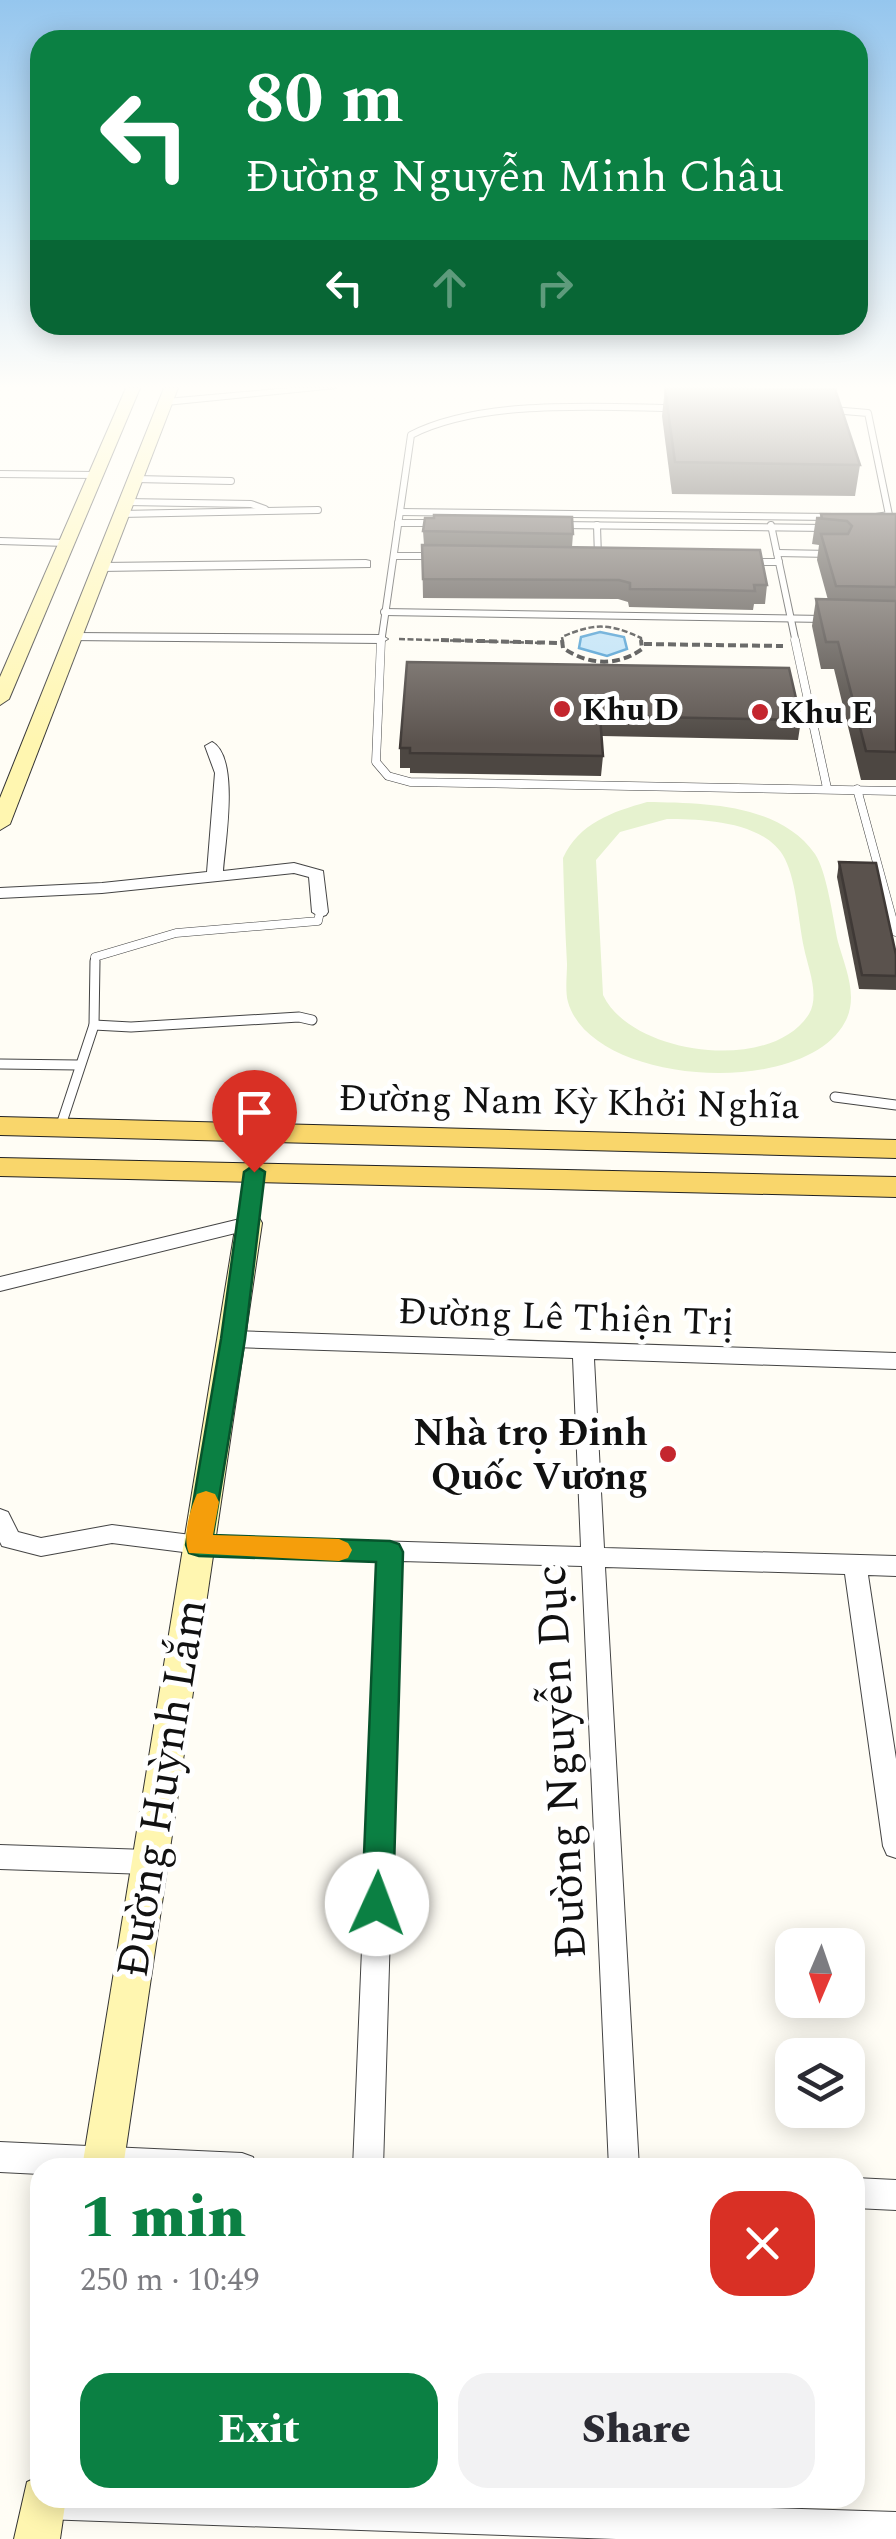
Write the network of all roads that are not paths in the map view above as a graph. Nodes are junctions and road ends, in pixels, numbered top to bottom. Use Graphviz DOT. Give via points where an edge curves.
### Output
graph roads {
  1 [pos="105,506"];
  2 [pos="176,506"];
  3 [pos="258,506"];
  4 [pos="401,506"];
  5 [pos="887,506"];
  6 [pos="102,509"];
  7 [pos="266,509"];
  8 [pos="318,510"];
  9 [pos="400,512"];
  10 [pos="769,516"];
  11 [pos="840,517"];
  12 [pos="858,517"];
  13 [pos="398,522"];
  14 [pos="438,523"];
  15 [pos="557,525"];
  16 [pos="597,525"];
  17 [pos="771,528"];
  18 [pos="842,528"];
  19 [pos="0,542"];
  20 [pos="66,543"];
  21 [pos="842,554"];
  22 [pos="394,556"];
  23 [pos="450,556"];
  24 [pos="778,558"];
  25 [pos="580,559"];
  26 [pos="598,559"];
  27 [pos="616,560"];
  28 [pos="742,562"];
  29 [pos="366,564"];
  30 [pos="100,568"];
  31 [pos="384,612"];
  32 [pos="790,619"];
  33 [pos="843,620"];
  34 [pos="74,637"];
  35 [pos="381,639"];
  36 [pos="0,699"];
  37 [pos="0,715"];
  38 [pos="41,716"];
  39 [pos="212,746"];
  40 [pos="827,788"];
  41 [pos="856,788"];
  42 [pos="896,791"];
  43 [pos="0,824"];
  44 [pos="215,874"];
  45 [pos="0,892"];
  46 [pos="320,912"];
  47 [pos="896,930"];
  48 [pos="312,1020"];
  49 [pos="94,1025"];
  50 [pos="0,1064"];
  51 [pos="78,1066"];
  52 [pos="835,1097"];
  53 [pos="896,1105"];
  54 [pos="0,1126"];
  55 [pos="60,1128"];
  56 [pos="896,1149"];
  57 [pos="0,1166"];
  58 [pos="254,1172"];
  59 [pos="896,1187"];
  60 [pos="249,1223"];
  61 [pos="0,1284"];
  62 [pos="233,1339"];
  63 [pos="583,1352"];
  64 [pos="896,1361"];
  65 [pos="0,1518"];
  66 [pos="199,1545"];
  67 [pos="390,1552"];
  68 [pos="593,1558"];
  69 [pos="854,1565"];
  70 [pos="896,1566"];
  71 [pos="896,1846"];
  72 [pos="0,1857"];
  73 [pos="147,1862"];
  74 [pos="0,2158"];
  75 [pos="103,2158"];
  76 [pos="368,2158"];
  77 [pos="623,2158"];
  78 [pos="30,2160"];
  79 [pos="865,2193"];
  80 [pos="896,2195"];
  81 [pos="41,2513"];
  82 [pos="632,2519"];
  83 [pos="896,2529"];
  1 -- 6 [label="main road"];
  2 -- 6 [label="lane"];
  3 -- 7 [label="lane"];
  4 -- 9 [label="lane"];
  5 -- 12 [label="lane" via="888,514"];
  6 -- 7 [label="lane"];
  6 -- 20 [label="main road"];
  6 -- 30 [label="main road"];
  7 -- 8 [label="lane"];
  9 -- 10 [label="lane"];
  9 -- 13 [label="lane"];
  10 -- 11 [label="lane"];
  10 -- 17 [label="lane"];
  13 -- 14 [label="lane"];
  13 -- 22 [label="lane"];
  15 -- 16 [label="lane"];
  16 -- 17 [label="lane"];
  16 -- 26 [label="lane"];
  17 -- 18 [label="lane"];
  17 -- 24 [label="lane"];
  19 -- 20 [label="lane"];
  20 -- 36 [label="main road"];
  21 -- 24 [label="lane"];
  22 -- 23 [label="lane"];
  22 -- 31 [label="lane"];
  24 -- 28 [label="lane"];
  24 -- 32 [label="lane"];
  25 -- 26 [label="lane"];
  26 -- 27 [label="lane"];
  29 -- 30 [label="street"];
  30 -- 34 [label="main road"];
  31 -- 32 [label="lane"];
  31 -- 35 [label="lane"];
  32 -- 33 [label="lane"];
  32 -- 40 [label="lane"];
  34 -- 35 [label="street"];
  34 -- 38 [label="main road"];
  35 -- 40 [label="lane" via="376,762 388,776 410,782"];
  37 -- 38 [label="main road"];
  38 -- 43 [label="main road"];
  39 -- 44 [label="street" via="222,772"];
  40 -- 41 [label="lane"];
  41 -- 42 [label="lane"];
  41 -- 47 [label="lane"];
  44 -- 45 [label="street"];
  44 -- 46 [label="street" via="311,870 320,880"];
  46 -- 49 [label="lane" via="318,921 176,933 95,957"];
  48 -- 49 [label="lane"];
  49 -- 51 [label="lane"];
  50 -- 51 [label="lane"];
  51 -- 55 [label="lane"];
  52 -- 53 [label="lane"];
  54 -- 55 [label="main road, Đường Nam Kỳ Khởi Nghĩa"];
  55 -- 56 [label="main road, Đường Nam Kỳ Khởi Nghĩa"];
  57 -- 58 [label="main road, Đường Nam Kỳ Khởi Nghĩa"];
  58 -- 59 [label="main road, Đường Nam Kỳ Khởi Nghĩa"];
  58 -- 60 [label="street, Đường Huỳnh Lắm"];
  60 -- 61 [label="street"];
  60 -- 62 [label="main road, Đường Huỳnh Lắm"];
  62 -- 63 [label="street, Đường Lê Thiện Trị"];
  62 -- 66 [label="main road, Đường Huỳnh Lắm"];
  63 -- 64 [label="street, Đường Lê Thiện Trị"];
  63 -- 68 [label="street, Đường Nguyễn Dục"];
  65 -- 66 [label="street" via="10,1539 41,1547 112,1534"];
  66 -- 67 [label="street"];
  66 -- 73 [label="main road, Đường Huỳnh Lắm"];
  67 -- 68 [label="street"];
  67 -- 76 [label="street"];
  68 -- 69 [label="street"];
  68 -- 77 [label="street, Đường Nguyễn Dục"];
  69 -- 70 [label="street"];
  69 -- 71 [label="street"];
  72 -- 73 [label="street"];
  73 -- 75 [label="main road, Đường Huỳnh Lắm"];
  74 -- 78 [label="street"];
  79 -- 80 [label="street"];
  81 -- 82 [label="street"];
  82 -- 83 [label="street"];
}
